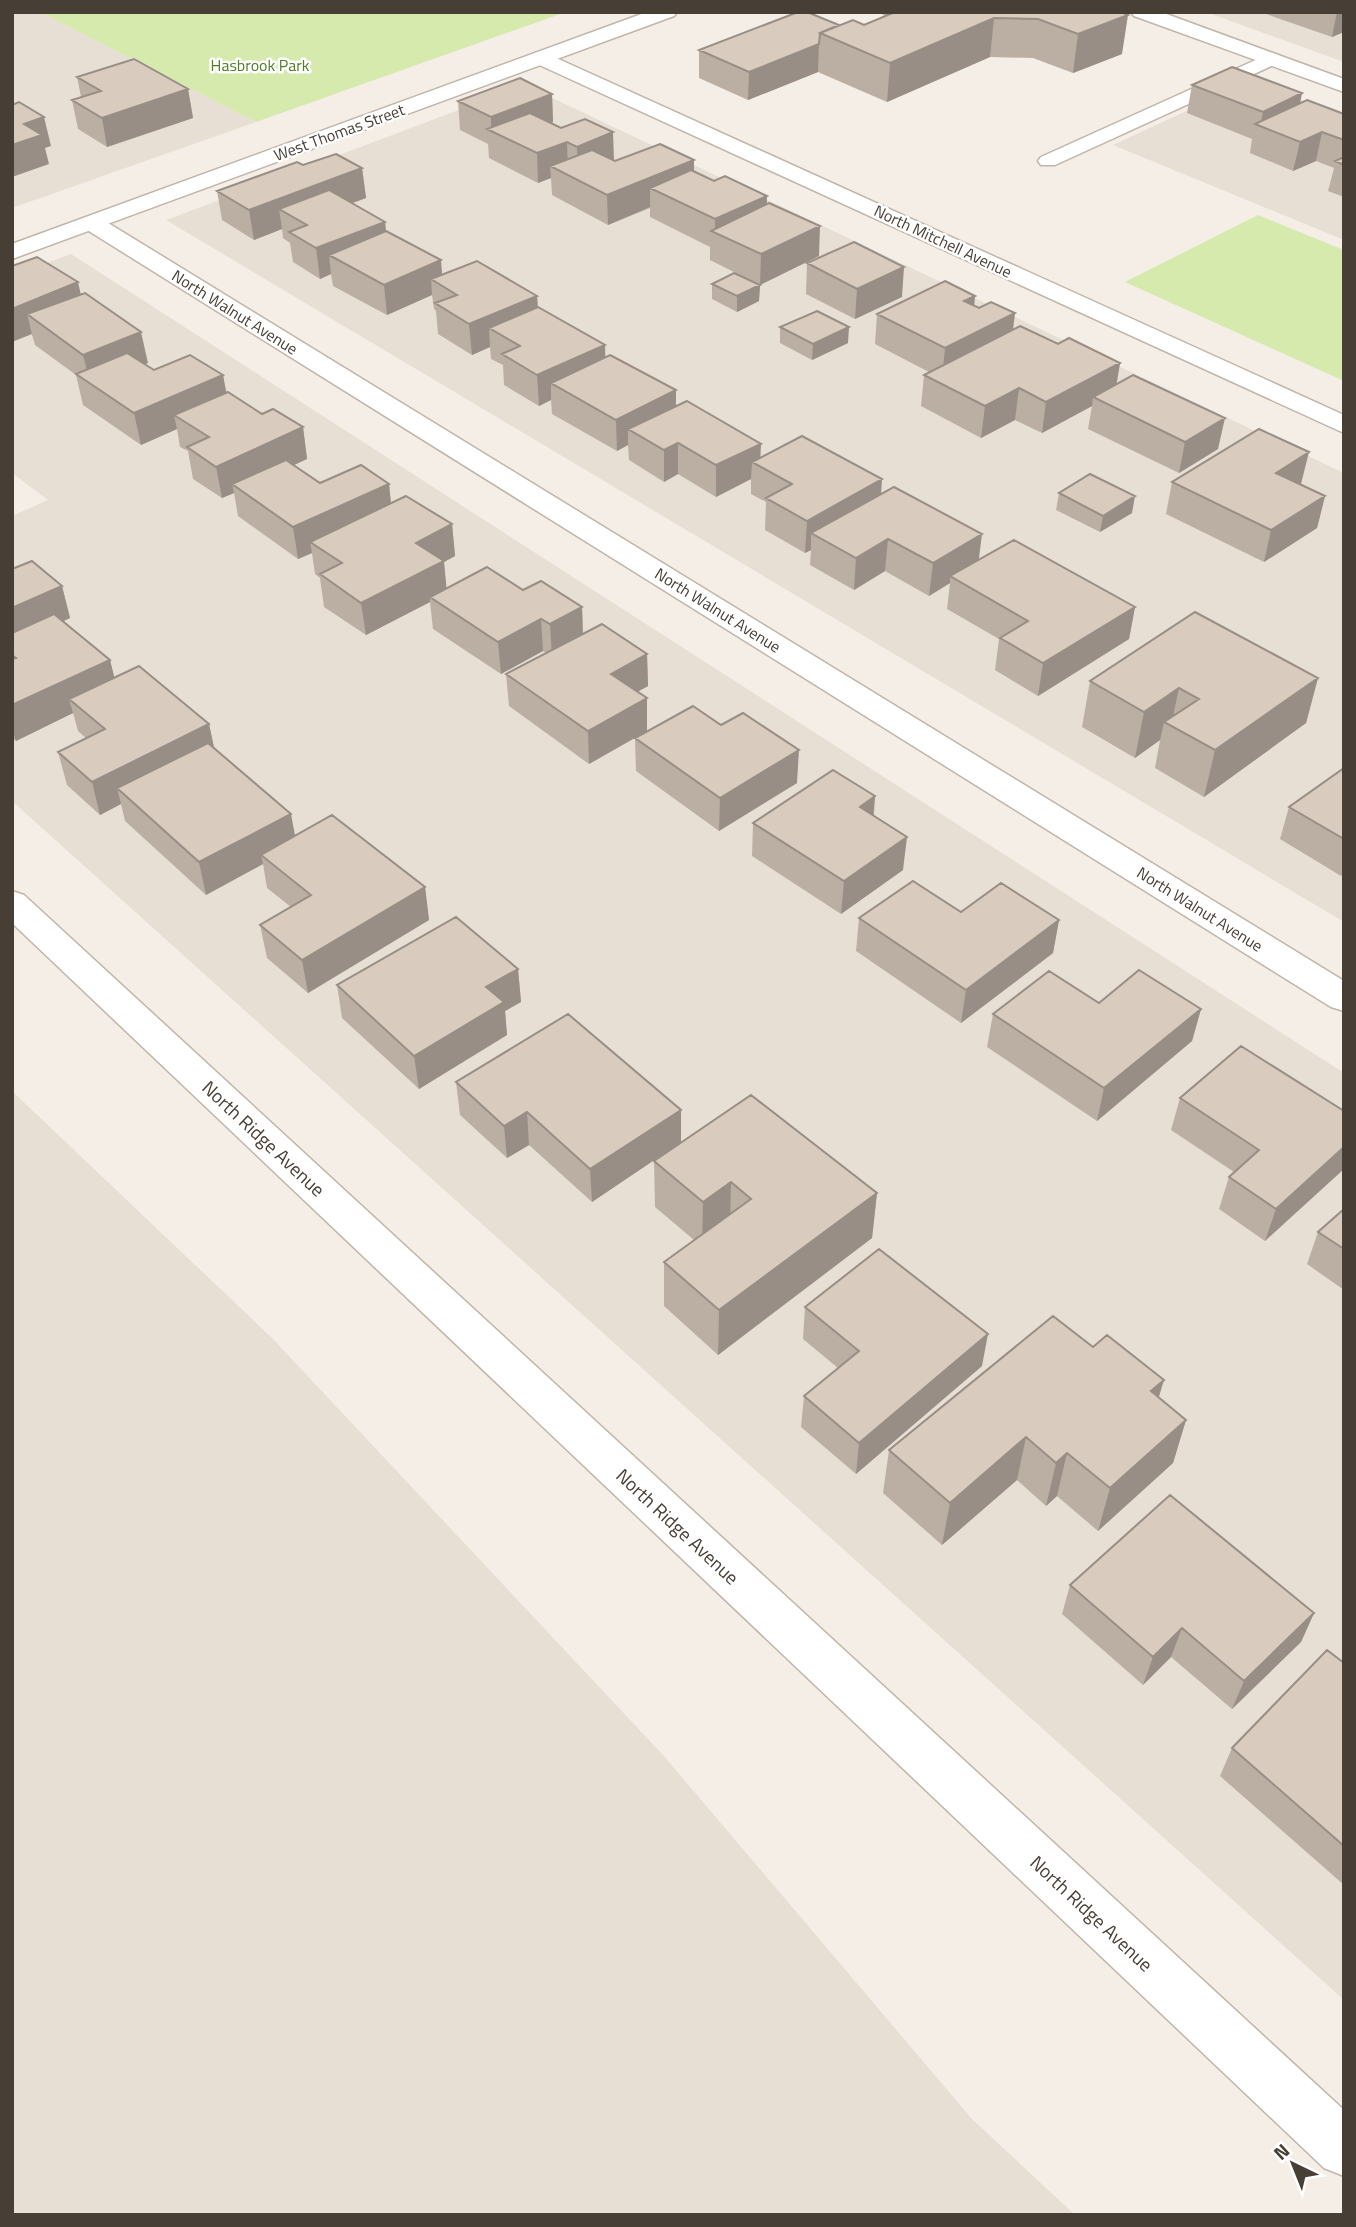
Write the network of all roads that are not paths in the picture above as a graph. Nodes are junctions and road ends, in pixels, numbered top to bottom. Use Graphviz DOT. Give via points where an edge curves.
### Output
graph roads {
  1 [pos="667,12"];
  2 [pos="1141,12"];
  3 [pos="543,58"];
  4 [pos="1271,60"];
  5 [pos="1344,86"];
  6 [pos="1048,161"];
  7 [pos="92,223"];
  8 [pos="12,252"];
  9 [pos="1344,425"];
  10 [pos="12,903"];
  11 [pos="1344,998"];
  12 [pos="1344,2148"];
  1 -- 3 [label="street, West Thomas Street"];
  2 -- 4 [label="street"];
  3 -- 7 [label="street, West Thomas Street"];
  3 -- 9 [label="street, North Mitchell Avenue"];
  4 -- 5 [label="street"];
  4 -- 6 [label="lane"];
  7 -- 8 [label="street, West Thomas Street"];
  7 -- 11 [label="street, North Walnut Avenue"];
  10 -- 12 [label="street, North Ridge Avenue"];
}
